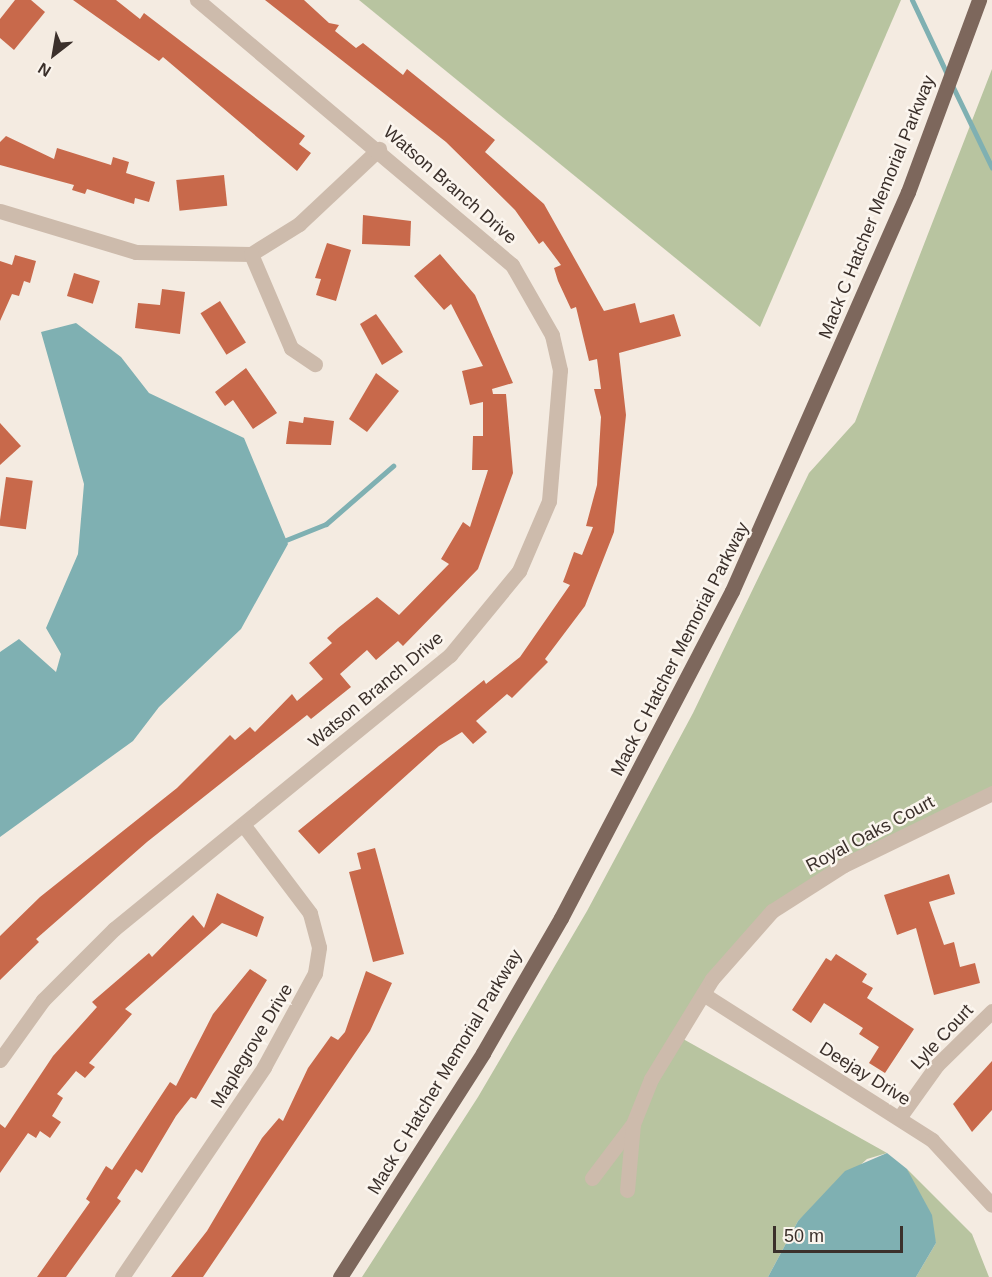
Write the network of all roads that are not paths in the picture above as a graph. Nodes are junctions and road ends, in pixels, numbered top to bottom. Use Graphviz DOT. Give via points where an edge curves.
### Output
graph roads {
  1 [pos="197,0"];
  2 [pos="979,0"];
  3 [pos="379,149"];
  4 [pos="0,211"];
  5 [pos="251,254"];
  6 [pos="315,364"];
  7 [pos="992,793"];
  8 [pos="245,827"];
  9 [pos="703,994"];
  10 [pos="992,1011"];
  11 [pos="0,1060"];
  12 [pos="899,1118"];
  13 [pos="633,1124"];
  14 [pos="592,1178"];
  15 [pos="627,1190"];
  16 [pos="992,1205"];
  17 [pos="122,1277"];
  18 [pos="340,1277"];
  1 -- 3 [label="street, Watson Branch Drive"];
  2 -- 18 [label="main road, Mack C Hatcher Memorial Parkway" via="908,192 778,495 649,756 483,1053"];
  3 -- 5 [label="street" via="299,224"];
  3 -- 8 [label="street, Watson Branch Drive" via="512,265 552,335 560,370 549,501 519,571 450,655"];
  4 -- 5 [label="street" via="136,252"];
  5 -- 6 [label="street" via="291,348"];
  7 -- 9 [label="street, Royal Oaks Court" via="844,865 772,911"];
  8 -- 11 [label="street, Watson Branch Drive" via="114,929 43,1000"];
  8 -- 17 [label="street, Maplegrove Drive" via="310,913 319,947 315,973 246,1095"];
  9 -- 12 [label="street, Deejay Drive"];
  9 -- 13 [label="street, Royal Oaks Court" via="651,1078"];
  10 -- 12 [label="street, Lyle Court" via="937,1065"];
  12 -- 16 [label="street, Deejay Drive" via="953,1160"];
  13 -- 14 [label="street, Royal Oaks Court"];
  13 -- 15 [label="street, Royal Oaks Court"];
}
